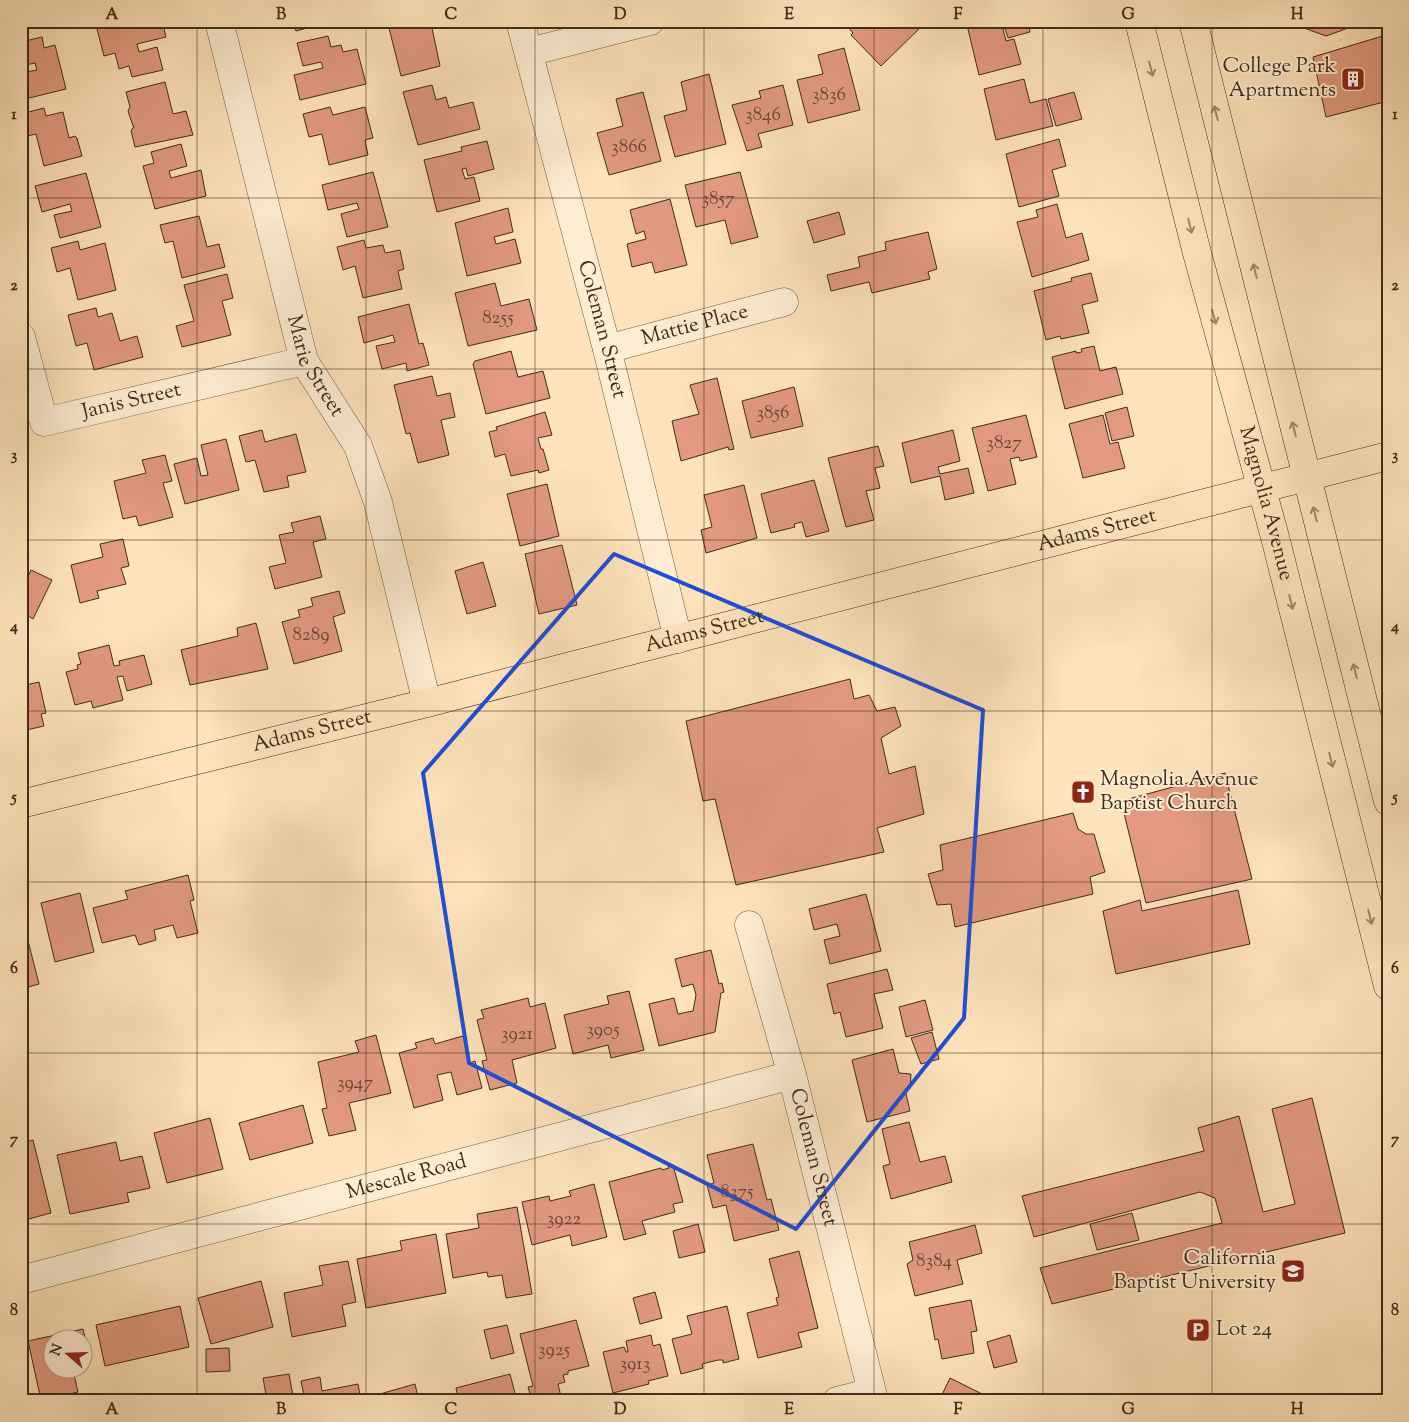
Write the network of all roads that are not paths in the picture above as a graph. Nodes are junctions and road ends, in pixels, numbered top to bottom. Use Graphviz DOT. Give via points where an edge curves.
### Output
graph roads {
  1 [pos="220,21"];
  2 [pos="520,21"];
  3 [pos="650,21"];
  4 [pos="1139,21"];
  5 [pos="1193,21"];
  6 [pos="529,52"];
  7 [pos="784,302"];
  8 [pos="21,337"];
  9 [pos="608,350"];
  10 [pos="304,361"];
  11 [pos="1388,456"];
  12 [pos="1305,476"];
  13 [pos="1262,487"];
  14 [pos="678,639"];
  15 [pos="427,703"];
  16 [pos="1388,801"];
  17 [pos="21,804"];
  18 [pos="748,925"];
  19 [pos="1388,986"];
  20 [pos="792,1075"];
  21 [pos="21,1280"];
  22 [pos="837,1401"];
  1 -- 10 [label="street, Marie Street"];
  2 -- 6 [label="street, Coleman Street"];
  3 -- 6 [label="street"];
  4 -- 13 [label="main road, Magnolia Avenue, one-way" via="1197,253"];
  12 -- 5 [label="main road, one-way"];
  6 -- 9 [label="street, Coleman Street"];
  7 -- 9 [label="street, Mattie Place"];
  8 -- 10 [label="street, Janis Street" via="44,422"];
  9 -- 14 [label="street, Coleman Street"];
  10 -- 15 [label="street, Marie Street" via="358,446 378,502"];
  11 -- 12 [label="main road, Adams Street"];
  12 -- 13 [label="main road, Adams Street"];
  16 -- 12 [label="main road, one-way"];
  13 -- 14 [label="main road, Adams Street"];
  13 -- 19 [label="main road, Magnolia Avenue, one-way"];
  14 -- 15 [label="main road, Adams Street"];
  15 -- 17 [label="main road, Adams Street"];
  18 -- 20 [label="street, Coleman Street"];
  20 -- 21 [label="street, Mescale Road"];
  20 -- 22 [label="street, Coleman Street" via="872,1392"];
}
